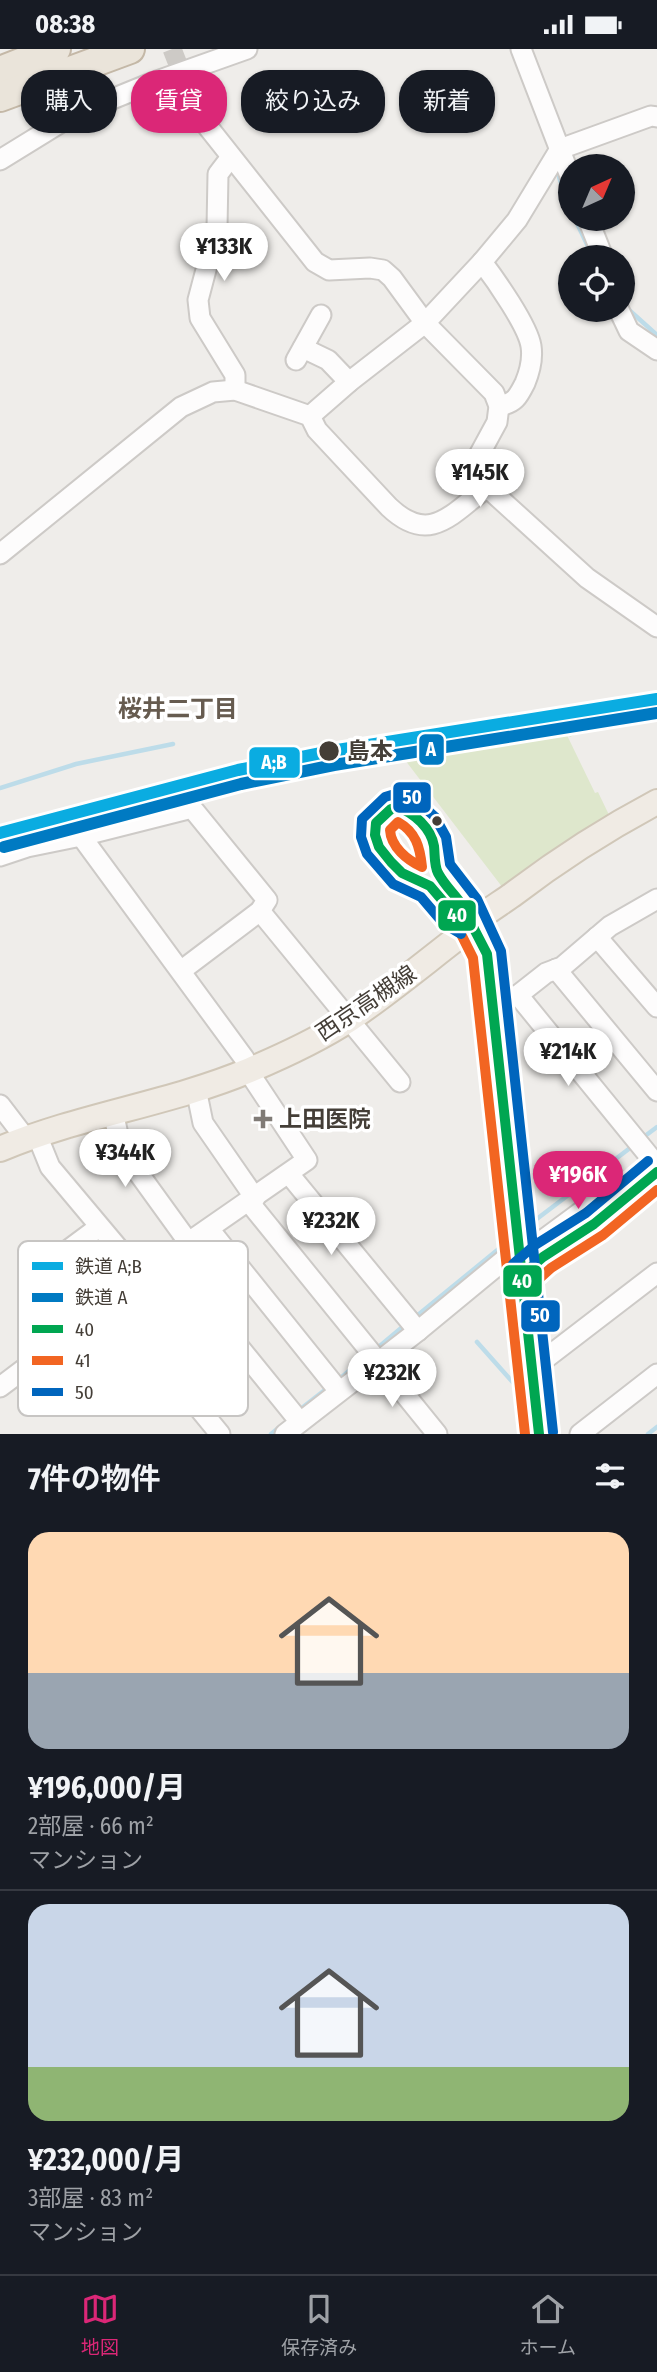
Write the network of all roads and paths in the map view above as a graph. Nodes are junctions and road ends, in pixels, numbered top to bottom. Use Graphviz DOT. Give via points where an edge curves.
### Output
graph roads {
  1 [pos="56,49"];
  2 [pos="130,49"];
  3 [pos="247,49"];
  4 [pos="521,49"];
  5 [pos="0,71"];
  6 [pos="0,97"];
  7 [pos="657,117"];
  8 [pos="213,133"];
  9 [pos="559,149"];
  10 [pos="561,154"];
  11 [pos="231,157"];
  12 [pos="0,160"];
  13 [pos="482,262"];
  14 [pos="321,315"];
  15 [pos="625,322"];
  16 [pos="425,323"];
  17 [pos="657,350"];
  18 [pos="349,382"];
  19 [pos="235,390"];
  20 [pos="499,406"];
  21 [pos="310,416"];
  22 [pos="486,488"];
  23 [pos="0,554"];
  24 [pos="657,627"];
  25 [pos="657,802"];
  26 [pos="81,836"];
  27 [pos="0,856"];
  28 [pos="653,908"];
  29 [pos="260,911"];
  30 [pos="471,923"];
  31 [pos="597,936"];
  32 [pos="556,969"];
  33 [pos="182,970"];
  34 [pos="518,995"];
  35 [pos="492,1003"];
  36 [pos="657,1007"];
  37 [pos="349,1020"];
  38 [pos="249,1070"];
  39 [pos="400,1082"];
  40 [pos="196,1089"];
  41 [pos="657,1091"];
  42 [pos="0,1105"];
  43 [pos="113,1111"];
  44 [pos="31,1137"];
  45 [pos="0,1149"];
  46 [pos="655,1161"];
  47 [pos="289,1174"];
  48 [pos="657,1182"];
  49 [pos="252,1200"];
  50 [pos="611,1200"];
  51 [pos="99,1227"];
  52 [pos="209,1229"];
  53 [pos="80,1241"];
  54 [pos="111,1241"];
  55 [pos="188,1241"];
  56 [pos="192,1241"];
  57 [pos="219,1241"];
  58 [pos="521,1266"];
  59 [pos="657,1273"];
  60 [pos="248,1278"];
  61 [pos="412,1324"];
  62 [pos="374,1354"];
  63 [pos="533,1369"];
  64 [pos="248,1373"];
  65 [pos="18,1374"];
  66 [pos="657,1374"];
  67 [pos="335,1386"];
  68 [pos="0,1387"];
  69 [pos="205,1416"];
  70 [pos="285,1426"];
  71 [pos="220,1434"];
  72 [pos="437,1434"];
  73 [pos="539,1434"];
  74 [pos="580,1434"];
  1 -- 5 [label="highway"];
  2 -- 6 [label="highway"];
  3 -- 12 [label="street" via="73,115"];
  4 -- 9 [label="street"];
  7 -- 9 [label="street"];
  8 -- 11 [label="street"];
  9 -- 10 [label="street"];
  9 -- 13 [label="street" via="517,220"];
  11 -- 16 [label="street" via="315,263 329,271 383,270"];
  11 -- 19 [label="street" via="218,174 217,228 198,300 200,318 235,375"];
  13 -- 16 [label="street"];
  13 -- 20 [label="street" via="531,343 532,359 518,399"];
  14 -- 18 [label="street" via="299,354 328,360"];
  15 -- 17 [label="street" via="629,331"];
  16 -- 18 [label="street"];
  16 -- 20 [label="street" via="484,381"];
  18 -- 21 [label="street"];
  19 -- 21 [label="street"];
  19 -- 23 [label="street" via="181,407"];
  20 -- 22 [label="street" via="497,422 475,467"];
  21 -- 22 [label="street" via="317,430 389,507 413,524 440,523"];
  22 -- 24 [label="street" via="587,578"];
  25 -- 30 [label="main road, 西京高槻線" via="555,862"];
  26 -- 27 [label="street"];
  26 -- 29 [label="street" via="192,808 267,900"];
  26 -- 33 [label="street"];
  28 -- 31 [label="street" via="623,917"];
  29 -- 33 [label="street"];
  29 -- 37 [label="street"];
  30 -- 35 [label="street" via="486,954"];
  30 -- 37 [label="main road, 西京高槻線"];
  31 -- 32 [label="street"];
  31 -- 36 [label="street"];
  32 -- 34 [label="street"];
  32 -- 41 [label="street"];
  33 -- 38 [label="street"];
  34 -- 35 [label="street"];
  34 -- 46 [label="street"];
  35 -- 58 [label="street"];
  37 -- 38 [label="main road, 西京高槻線"];
  37 -- 39 [label="street"];
  38 -- 40 [label="main road, 西京高槻線"];
  38 -- 47 [label="street" via="307,1160"];
  40 -- 43 [label="main road, 西京高槻線"];
  40 -- 49 [label="street" via="203,1123"];
  42 -- 44 [label="street"];
  43 -- 44 [label="main road, 西京高槻線"];
  43 -- 55 [label="street" via="121,1149"];
  44 -- 45 [label="main road, 西京高槻線"];
  44 -- 51 [label="street"];
  46 -- 50 [label="street"];
  47 -- 49 [label="street"];
  47 -- 61 [label="street"];
  48 -- 50 [label="street"];
  49 -- 52 [label="street"];
  49 -- 62 [label="street"];
  50 -- 58 [label="street"];
  51 -- 53 [label="street"];
  51 -- 54 [label="street"];
  52 -- 56 [label="street"];
  52 -- 57 [label="street"];
  58 -- 61 [label="street" via="504,1260"];
  58 -- 63 [label="street"];
  59 -- 63 [label="street"];
  60 -- 67 [label="street"];
  61 -- 62 [label="street"];
  62 -- 67 [label="street"];
  62 -- 72 [label="street"];
  63 -- 73 [label="street"];
  64 -- 70 [label="street"];
  65 -- 68 [label="street"];
  66 -- 74 [label="street"];
  67 -- 70 [label="street"];
  69 -- 71 [label="street"];
}
